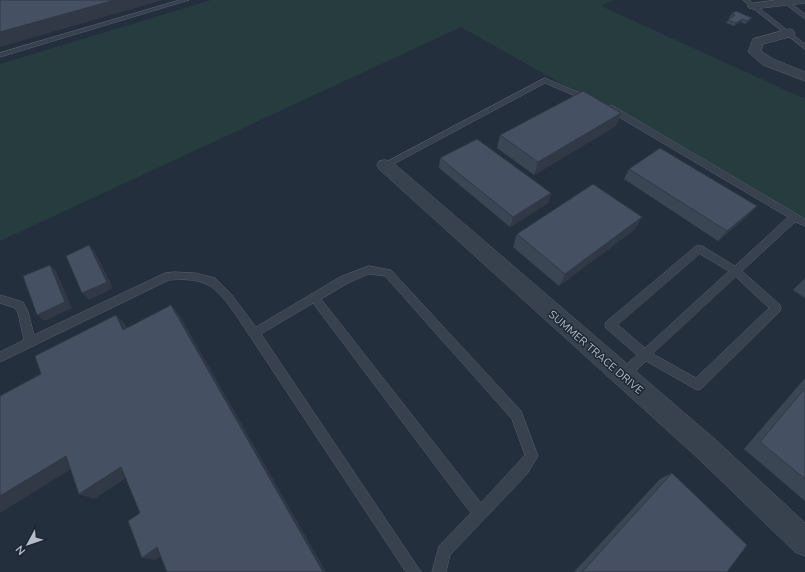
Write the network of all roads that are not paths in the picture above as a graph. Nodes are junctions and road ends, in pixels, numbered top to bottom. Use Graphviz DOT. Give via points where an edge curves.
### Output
graph roads {
  1 [pos="186,0"];
  2 [pos="805,0"];
  3 [pos="786,2"];
  4 [pos="749,3"];
  5 [pos="805,17"];
  6 [pos="788,33"];
  7 [pos="805,47"];
  8 [pos="0,55"];
  9 [pos="805,77"];
  10 [pos="385,165"];
  11 [pos="794,217"];
  12 [pos="805,223"];
  13 [pos="736,271"];
  14 [pos="314,297"];
  15 [pos="0,300"];
  16 [pos="254,333"];
  17 [pos="30,342"];
  18 [pos="645,355"];
  19 [pos="0,357"];
  20 [pos="623,375"];
  21 [pos="480,513"];
  22 [pos="805,542"];
  23 [pos="414,572"];
  24 [pos="439,572"];
  1 -- 8 [label="lane"];
  2 -- 3 [label="street"];
  3 -- 4 [label="street"];
  3 -- 5 [label="lane"];
  4 -- 6 [label="lane"];
  6 -- 7 [label="lane"];
  6 -- 9 [label="street" via="758,42 754,52 768,62"];
  10 -- 11 [label="lane" via="545,80 619,112"];
  10 -- 20 [label="street, SUMMER TRACE DRIVE"];
  11 -- 12 [label="lane"];
  11 -- 13 [label="lane"];
  13 -- 18 [label="lane"];
  13 -- 18 [label="lane" via="699,249 610,325"];
  13 -- 18 [label="lane" via="776,308 697,385"];
  14 -- 16 [label="lane"];
  14 -- 21 [label="lane"];
  14 -- 21 [label="lane" via="344,280 369,270 388,273 516,415 532,456"];
  15 -- 17 [label="lane" via="19,305"];
  16 -- 17 [label="lane" via="229,299 212,282 188,275 168,276"];
  16 -- 23 [label="lane"];
  17 -- 19 [label="lane"];
  18 -- 20 [label="lane"];
  20 -- 22 [label="street, SUMMER TRACE DRIVE" via="708,450"];
  21 -- 24 [label="lane" via="444,551"];
}
